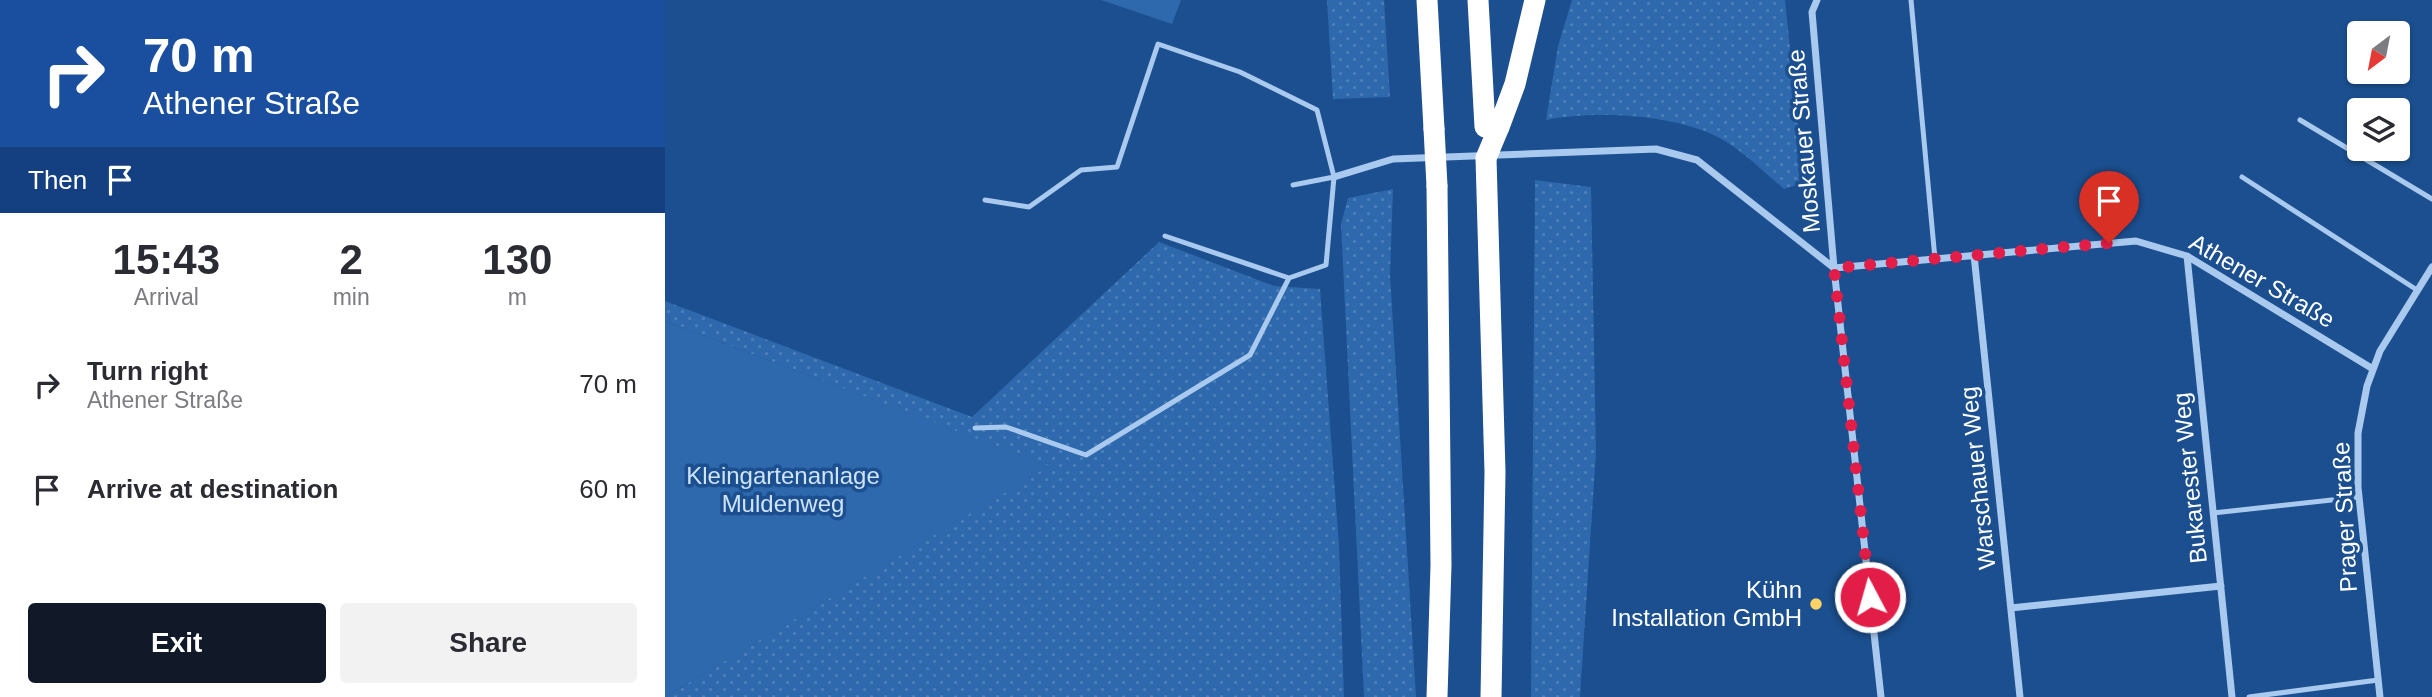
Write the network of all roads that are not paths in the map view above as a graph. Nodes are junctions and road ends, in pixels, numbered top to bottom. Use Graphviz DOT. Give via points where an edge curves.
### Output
graph roads {
  1 [pos="1427,0"];
  2 [pos="1478,0"];
  3 [pos="1535,0"];
  4 [pos="1817,0"];
  5 [pos="1911,0"];
  6 [pos="2300,120"];
  7 [pos="1492,127"];
  8 [pos="1334,177"];
  9 [pos="2242,177"];
  10 [pos="1293,185"];
  11 [pos="2432,199"];
  12 [pos="985,200"];
  13 [pos="1165,236"];
  14 [pos="1974,255"];
  15 [pos="2187,256"];
  16 [pos="1935,258"];
  17 [pos="2432,267"];
  18 [pos="1834,268"];
  19 [pos="1289,278"];
  20 [pos="2417,290"];
  21 [pos="2373,369"];
  22 [pos="975,428"];
  23 [pos="2359,498"];
  24 [pos="2213,513"];
  25 [pos="2221,586"];
  26 [pos="2011,608"];
  27 [pos="2378,680"];
  28 [pos="1437,697"];
  29 [pos="1491,697"];
  30 [pos="1881,697"];
  31 [pos="2020,697"];
  32 [pos="2232,697"];
  33 [pos="2249,697"];
  34 [pos="2380,697"];
  1 -- 28 [label="highway, bridge" via="1437,186 1441,551"];
  2 -- 7 [label="highway"];
  3 -- 7 [label="highway" via="1515,84"];
  4 -- 18 [label="street, Moskauer Straße" via="1812,12"];
  5 -- 16 [label="lane"];
  6 -- 11 [label="lane"];
  7 -- 29 [label="highway" via="1486,158 1495,472"];
  8 -- 10 [label="lane"];
  8 -- 12 [label="lane" via="1317,110 1240,72 1158,44 1117,167 1081,170 1029,207"];
  8 -- 18 [label="street" via="1392,159 1656,149 1697,160"];
  8 -- 19 [label="lane" via="1326,265"];
  9 -- 20 [label="lane"];
  13 -- 19 [label="lane"];
  14 -- 15 [label="street, Athener Straße" via="2136,241"];
  14 -- 16 [label="street, Athener Straße"];
  14 -- 26 [label="street, Warschauer Weg"];
  15 -- 21 [label="street, Athener Straße"];
  15 -- 24 [label="street, Bukarester Weg"];
  16 -- 18 [label="street, Athener Straße"];
  17 -- 20 [label="street, Prager Straße"];
  18 -- 30 [label="street, Moskauer Straße"];
  19 -- 22 [label="lane" via="1250,355 1086,455 1006,427"];
  20 -- 21 [label="street, Prager Straße"];
  21 -- 23 [label="street, Prager Straße" via="2358,433"];
  23 -- 24 [label="lane"];
  23 -- 27 [label="street, Prager Straße"];
  24 -- 25 [label="street, Bukarester Weg"];
  25 -- 26 [label="street"];
  25 -- 32 [label="street, Bukarester Weg"];
  26 -- 31 [label="street, Warschauer Weg"];
  27 -- 33 [label="lane"];
  27 -- 34 [label="street, Prager Straße"];
}
